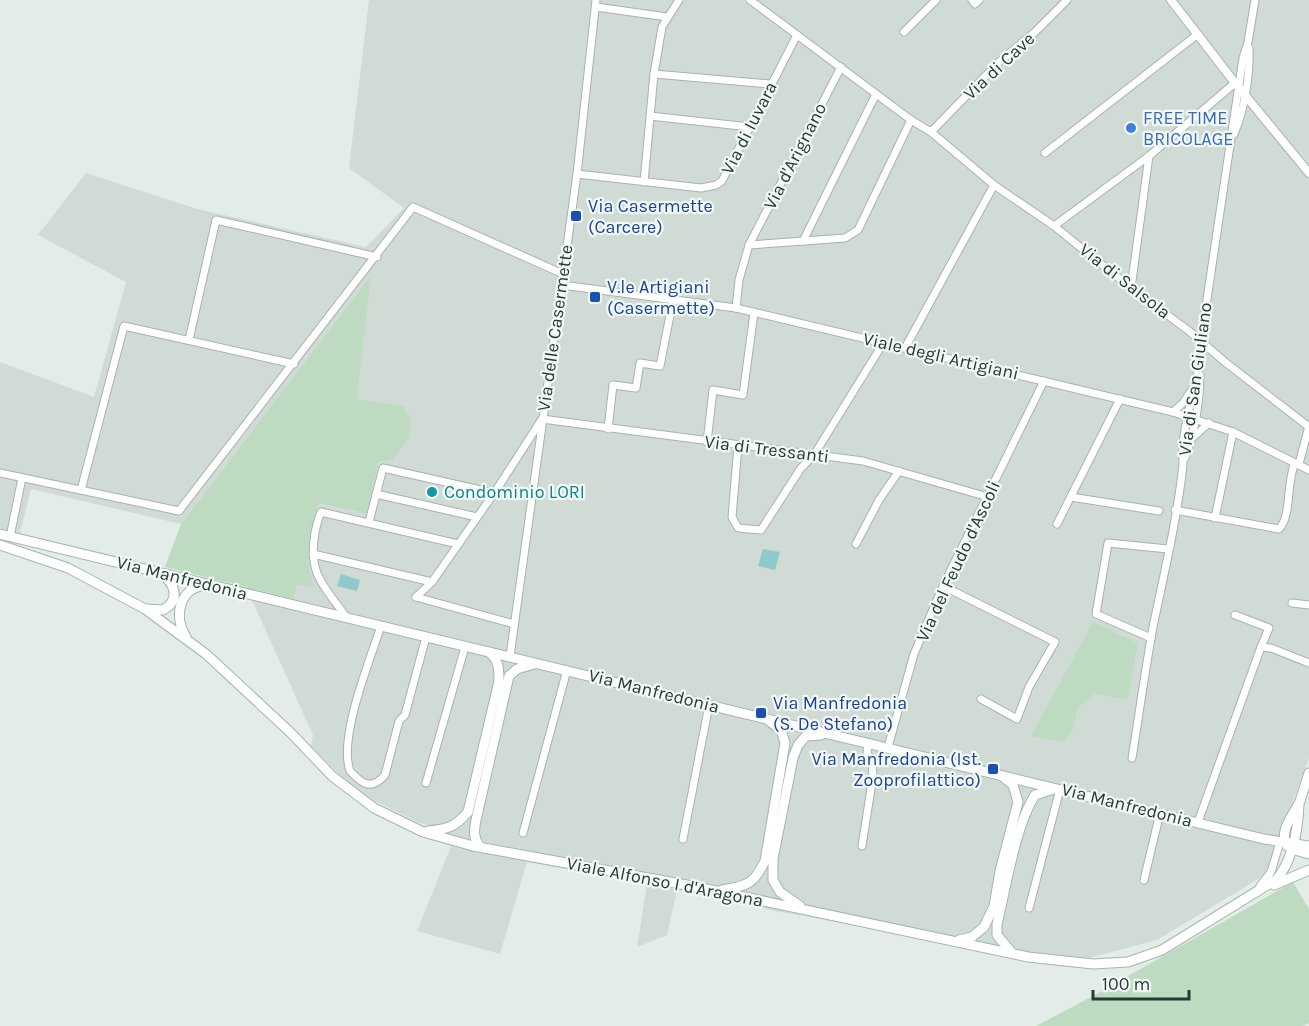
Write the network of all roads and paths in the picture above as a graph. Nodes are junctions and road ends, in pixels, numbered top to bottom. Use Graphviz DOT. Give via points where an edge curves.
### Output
graph roads {
  1 [pos="679,0"];
  2 [pos="750,0"];
  3 [pos="936,0"];
  4 [pos="972,0"];
  5 [pos="979,0"];
  6 [pos="1067,0"];
  7 [pos="1171,0"];
  8 [pos="1255,0"];
  9 [pos="596,3"];
  10 [pos="667,17"];
  11 [pos="904,32"];
  12 [pos="1198,34"];
  13 [pos="797,35"];
  14 [pos="1248,42"];
  15 [pos="841,67"];
  16 [pos="1241,68"];
  17 [pos="654,74"];
  18 [pos="1228,74"];
  19 [pos="771,84"];
  20 [pos="1240,89"];
  21 [pos="876,94"];
  22 [pos="1254,106"];
  23 [pos="650,116"];
  24 [pos="1240,116"];
  25 [pos="911,120"];
  26 [pos="750,127"];
  27 [pos="931,132"];
  28 [pos="1231,139"];
  29 [pos="1045,153"];
  30 [pos="1149,156"];
  31 [pos="1309,173"];
  32 [pos="577,174"];
  33 [pos="644,182"];
  34 [pos="994,185"];
  35 [pos="1054,226"];
  36 [pos="803,241"];
  37 [pos="749,245"];
  38 [pos="377,257"];
  39 [pos="563,274"];
  40 [pos="562,285"];
  41 [pos="1131,288"];
  42 [pos="673,300"];
  43 [pos="736,308"];
  44 [pos="754,313"];
  45 [pos="189,340"];
  46 [pos="884,342"];
  47 [pos="1204,344"];
  48 [pos="905,348"];
  49 [pos="294,364"];
  50 [pos="1200,369"];
  51 [pos="1044,381"];
  52 [pos="1194,386"];
  53 [pos="1120,399"];
  54 [pos="1173,412"];
  55 [pos="1192,417"];
  56 [pos="542,419"];
  57 [pos="1209,423"];
  58 [pos="1309,426"];
  59 [pos="608,429"];
  60 [pos="1233,432"];
  61 [pos="1190,440"];
  62 [pos="707,442"];
  63 [pos="738,446"];
  64 [pos="814,455"];
  65 [pos="1183,464"];
  66 [pos="1297,464"];
  67 [pos="1309,470"];
  68 [pos="899,471"];
  69 [pos="0,473"];
  70 [pos="22,478"];
  71 [pos="81,490"];
  72 [pos="494,493"];
  73 [pos="376,494"];
  74 [pos="988,497"];
  75 [pos="1071,497"];
  76 [pos="1175,510"];
  77 [pos="1159,511"];
  78 [pos="477,517"];
  79 [pos="1215,518"];
  80 [pos="369,522"];
  81 [pos="1057,524"];
  82 [pos="5,536"];
  83 [pos="458,544"];
  84 [pos="856,544"];
  85 [pos="0,545"];
  86 [pos="1168,549"];
  87 [pos="313,554"];
  88 [pos="156,571"];
  89 [pos="432,582"];
  90 [pos="212,585"];
  91 [pos="943,586"];
  92 [pos="1292,603"];
  93 [pos="1309,605"];
  94 [pos="145,609"];
  95 [pos="1235,615"];
  96 [pos="346,617"];
  97 [pos="514,624"];
  98 [pos="381,626"];
  99 [pos="426,637"];
  100 [pos="1151,638"];
  101 [pos="189,640"];
  102 [pos="465,646"];
  103 [pos="1261,647"];
  104 [pos="489,652"];
  105 [pos="510,656"];
  106 [pos="537,663"];
  107 [pos="1309,663"];
  108 [pos="567,670"];
  109 [pos="981,699"];
  110 [pos="709,705"];
  111 [pos="766,718"];
  112 [pos="832,735"];
  113 [pos="868,742"];
  114 [pos="888,747"];
  115 [pos="1132,758"];
  116 [pos="1309,773"];
  117 [pos="999,774"];
  118 [pos="426,783"];
  119 [pos="1060,789"];
  120 [pos="1299,804"];
  121 [pos="1160,813"];
  122 [pos="1198,822"];
  123 [pos="1285,831"];
  124 [pos="423,832"];
  125 [pos="523,833"];
  126 [pos="1264,838"];
  127 [pos="683,840"];
  128 [pos="1287,844"];
  129 [pos="862,846"];
  130 [pos="1309,846"];
  131 [pos="480,847"];
  132 [pos="1309,854"];
  133 [pos="1309,870"];
  134 [pos="1144,880"];
  135 [pos="717,891"];
  136 [pos="1247,898"];
  137 [pos="1029,908"];
  138 [pos="806,910"];
  139 [pos="954,941"];
  140 [pos="1013,953"];
  1 -- 10 [label="street"];
  2 -- 13 [label="street, Via di Salsola"];
  3 -- 11 [label="street"];
  4 -- 5 [label="street" via="975,4"];
  6 -- 27 [label="street, Via di Cave"];
  7 -- 12 [label="street"];
  8 -- 14 [label="street, Via di San Giuliano"];
  9 -- 10 [label="street"];
  9 -- 32 [label="street, Via delle Casermette"];
  10 -- 17 [label="street"];
  12 -- 18 [label="street"];
  12 -- 29 [label="street"];
  13 -- 15 [label="street, Via di Salsola"];
  13 -- 19 [label="street, Via di Iuvara"];
  14 -- 16 [label="street, Via di San Giuliano"];
  14 -- 20 [label="street" via="1249,60"];
  15 -- 21 [label="street, Via di Salsola"];
  15 -- 37 [label="street, Via d'Arignano"];
  16 -- 18 [label="street"];
  16 -- 20 [label="street, Via di San Giuliano"];
  17 -- 19 [label="street"];
  17 -- 23 [label="street"];
  18 -- 20 [label="street"];
  19 -- 26 [label="street, Via di Iuvara"];
  20 -- 22 [label="street"];
  20 -- 24 [label="street"];
  20 -- 28 [label="street, Via di San Giuliano"];
  20 -- 30 [label="street"];
  21 -- 25 [label="street, Via di Salsola"];
  21 -- 36 [label="street"];
  22 -- 24 [label="street"];
  22 -- 31 [label="street"];
  23 -- 26 [label="street"];
  23 -- 33 [label="street"];
  24 -- 28 [label="street"];
  25 -- 27 [label="street, Via di Salsola"];
  25 -- 36 [label="street" via="858,230 845,238"];
  26 -- 33 [label="street, Via di Iuvara" via="722,181 716,185 701,188"];
  27 -- 34 [label="street, Via di Salsola"];
  28 -- 47 [label="street, Via di San Giuliano" via="1203,326"];
  30 -- 35 [label="street"];
  30 -- 41 [label="street"];
  32 -- 33 [label="street, Via di Iuvara"];
  32 -- 39 [label="street, Via delle Casermette"];
  34 -- 35 [label="street, Via di Salsola"];
  34 -- 48 [label="street"];
  35 -- 41 [label="street, Via di Salsola"];
  36 -- 37 [label="street"];
  37 -- 43 [label="street, Via d'Arignano" via="742,264"];
  38 -- 39 [label="street" via="413,207"];
  38 -- 45 [label="street" via="216,220"];
  38 -- 49 [label="street"];
  39 -- 40 [label="street, Via delle Casermette"];
  40 -- 42 [label="street, Viale degli Artigiani"];
  40 -- 56 [label="street, Via delle Casermette"];
  41 -- 47 [label="street, Via di Salsola"];
  42 -- 43 [label="street, Viale degli Artigiani"];
  42 -- 59 [label="street" via="660,366 640,363 636,388 613,384"];
  43 -- 44 [label="street, Viale degli Artigiani"];
  44 -- 46 [label="street, Viale degli Artigiani"];
  44 -- 62 [label="street" via="743,395 713,390"];
  45 -- 49 [label="street"];
  45 -- 71 [label="street" via="124,326"];
  46 -- 48 [label="street, Viale degli Artigiani"];
  46 -- 64 [label="street"];
  47 -- 50 [label="street, Via di San Giuliano"];
  47 -- 58 [label="street, Via di Salsola"];
  48 -- 51 [label="street, Viale degli Artigiani"];
  49 -- 71 [label="street" via="179,511"];
  50 -- 52 [label="street, Via di San Giuliano"];
  50 -- 55 [label="street" via="1200,388"];
  51 -- 53 [label="street, Viale degli Artigiani"];
  51 -- 74 [label="street, Via del Feudo d'Ascoli"];
  52 -- 54 [label="street"];
  52 -- 55 [label="street, Via di San Giuliano"];
  53 -- 54 [label="street, Viale degli Artigiani"];
  53 -- 75 [label="street"];
  54 -- 55 [label="street, Viale degli Artigiani"];
  55 -- 57 [label="street, Viale degli Artigiani"];
  55 -- 61 [label="street"];
  55 -- 65 [label="street, Via di San Giuliano" via="1183,447"];
  56 -- 59 [label="street, Via di Tressanti"];
  56 -- 72 [label="street"];
  56 -- 97 [label="street, Via delle Casermette"];
  57 -- 60 [label="street, Viale degli Artigiani"];
  57 -- 61 [label="street"];
  58 -- 66 [label="street"];
  59 -- 62 [label="street, Via di Tressanti"];
  60 -- 66 [label="street, Viale degli Artigiani"];
  60 -- 79 [label="street"];
  61 -- 65 [label="street"];
  62 -- 63 [label="street, Via di Tressanti"];
  63 -- 64 [label="street, Via di Tressanti"];
  63 -- 64 [label="street" via="732,517 738,528 761,530 801,468"];
  64 -- 68 [label="street, Via di Tressanti" via="863,461"];
  65 -- 76 [label="street, Via di San Giuliano"];
  66 -- 67 [label="street, Viale degli Artigiani"];
  66 -- 79 [label="street" via="1290,475 1284,521 1279,529"];
  68 -- 74 [label="street, Via di Tressanti"];
  68 -- 84 [label="street"];
  69 -- 70 [label="street"];
  70 -- 71 [label="street"];
  70 -- 82 [label="street"];
  72 -- 73 [label="street" via="383,468"];
  72 -- 78 [label="street"];
  73 -- 78 [label="street"];
  73 -- 80 [label="street"];
  74 -- 91 [label="street, Via del Feudo d'Ascoli"];
  75 -- 77 [label="street"];
  75 -- 81 [label="street"];
  76 -- 79 [label="street"];
  76 -- 86 [label="street, Via di San Giuliano"];
  78 -- 83 [label="street"];
  80 -- 83 [label="street"];
  80 -- 87 [label="street" via="321,512"];
  82 -- 88 [label="main road, Via Manfredonia"];
  83 -- 89 [label="street"];
  85 -- 94 [label="main road, Via Manfredonia" via="68,568"];
  86 -- 100 [label="street, Via di San Giuliano"];
  86 -- 100 [label="street" via="1108,543 1096,614"];
  87 -- 89 [label="street"];
  87 -- 96 [label="street" via="317,573"];
  88 -- 90 [label="main road, Via Manfredonia"];
  88 -- 94 [label="main road" via="171,582 174,598 163,610"];
  89 -- 97 [label="street" via="416,597"];
  90 -- 96 [label="main road, Via Manfredonia"];
  90 -- 101 [label="main road" via="195,587 183,597 179,619"];
  91 -- 109 [label="street" via="1055,642 1029,687 1017,719"];
  91 -- 114 [label="street, Via del Feudo d'Ascoli" via="914,654"];
  92 -- 93 [label="street"];
  94 -- 101 [label="main road, Viale Alfonso I d'Aragona"];
  95 -- 103 [label="street" via="1269,628"];
  96 -- 98 [label="main road, Via Manfredonia"];
  97 -- 105 [label="street, Via delle Casermette"];
  98 -- 99 [label="main road, Via Manfredonia"];
  98 -- 99 [label="street" via="357,698 348,745 350,771 372,785 385,776"];
  99 -- 102 [label="main road, Via Manfredonia"];
  100 -- 115 [label="street, Via di San Giuliano"];
  101 -- 124 [label="main road, Viale Alfonso I d'Aragona" via="332,776 374,808"];
  102 -- 104 [label="main road, Via Manfredonia"];
  102 -- 118 [label="street"];
  103 -- 107 [label="street"];
  103 -- 122 [label="street"];
  104 -- 105 [label="main road, Via Manfredonia"];
  104 -- 124 [label="main road" via="497,659 499,681 468,812 457,824"];
  105 -- 106 [label="main road, Via Manfredonia"];
  106 -- 108 [label="main road, Via Manfredonia"];
  106 -- 131 [label="main road" via="509,676 476,820 475,840"];
  108 -- 110 [label="main road, Via Manfredonia"];
  108 -- 125 [label="street"];
  110 -- 111 [label="main road, Via Manfredonia"];
  110 -- 127 [label="street"];
  111 -- 112 [label="main road, Via Manfredonia"];
  111 -- 135 [label="main road" via="781,730 785,743 765,861 757,878 739,888"];
  112 -- 113 [label="main road, Via Manfredonia"];
  112 -- 138 [label="main road" via="806,736 798,745 774,859 773,880 780,892"];
  113 -- 114 [label="main road, Via Manfredonia"];
  113 -- 129 [label="street" via="873,776"];
  114 -- 117 [label="main road, Via Manfredonia"];
  116 -- 120 [label="main road"];
  117 -- 119 [label="main road, Via Manfredonia"];
  117 -- 139 [label="main road" via="1013,785 1018,802 993,906 984,927 972,937"];
  119 -- 121 [label="main road, Via Manfredonia"];
  119 -- 137 [label="street"];
  119 -- 140 [label="main road" via="1035,795 1018,837 997,924 997,935"];
  120 -- 123 [label="main road"];
  120 -- 128 [label="main road" via="1298,819"];
  121 -- 122 [label="main road, Via Manfredonia"];
  121 -- 134 [label="street"];
  122 -- 126 [label="main road, Via Manfredonia"];
  123 -- 126 [label="main road"];
  123 -- 128 [label="main road"];
  124 -- 131 [label="main road, Viale Alfonso I d'Aragona"];
  126 -- 128 [label="main road, Via Manfredonia"];
  128 -- 130 [label="main road, Via Manfredonia"];
  128 -- 132 [label="main road, Via Manfredonia"];
  128 -- 136 [label="street, Viale Alfonso I d'Aragona" via="1265,881"];
  128 -- 136 [label="main road, Viale Alfonso I d'Aragona" via="1285,869 1277,879"];
  131 -- 135 [label="main road, Viale Alfonso I d'Aragona"];
  133 -- 136 [label="main road, Viale Alfonso I d'Aragona"];
  135 -- 138 [label="main road, Viale Alfonso I d'Aragona"];
  136 -- 140 [label="main road, Viale Alfonso I d'Aragona" via="1162,950 1128,962 1093,964"];
  138 -- 139 [label="main road, Viale Alfonso I d'Aragona"];
  139 -- 140 [label="main road, Viale Alfonso I d'Aragona"];
}
